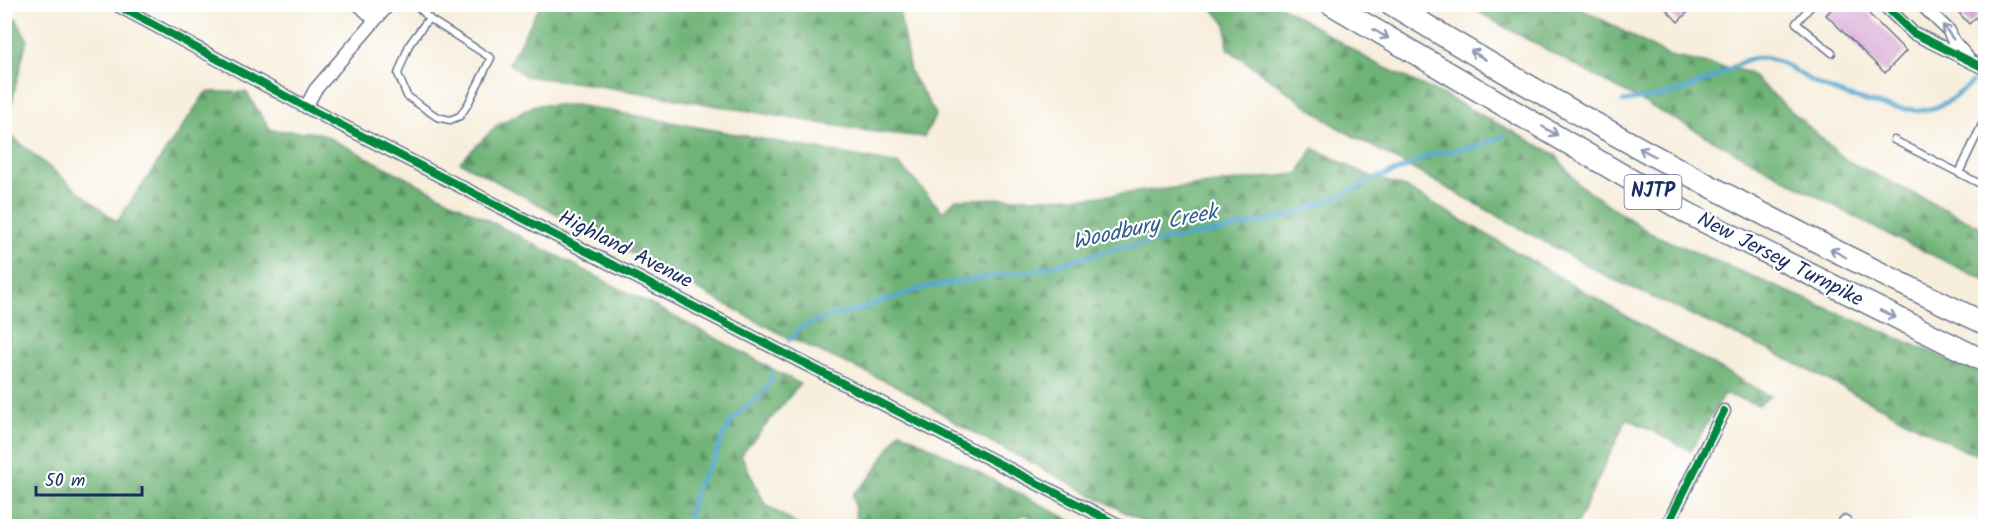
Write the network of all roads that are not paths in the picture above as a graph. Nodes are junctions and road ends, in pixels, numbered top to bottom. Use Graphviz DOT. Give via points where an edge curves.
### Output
graph roads {
  1 [pos="358,4"];
  2 [pos="389,4"];
  3 [pos="415,4"];
  4 [pos="1331,4"];
  5 [pos="1391,4"];
  6 [pos="1812,4"];
  7 [pos="1883,4"];
  8 [pos="1921,4"];
  9 [pos="119,6"];
  10 [pos="429,18"];
  11 [pos="375,19"];
  12 [pos="1832,53"];
  13 [pos="1972,63"];
  14 [pos="1986,69"];
  15 [pos="306,107"];
  16 [pos="1986,116"];
  17 [pos="1894,140"];
  18 [pos="1959,173"];
  19 [pos="1986,187"];
  20 [pos="1986,324"];
  21 [pos="1986,362"];
  22 [pos="1724,411"];
  23 [pos="1120,526"];
  24 [pos="1667,526"];
  1 -- 11 [label="street"];
  2 -- 11 [label="street"];
  3 -- 10 [label="lane"];
  4 -- 21 [label="highway, New Jersey Turnpike / NJTP, one-way" via="1689,214"];
  20 -- 5 [label="highway, New Jersey Turnpike / NJTP, one-way" via="1865,267 1635,146"];
  6 -- 12 [label="lane" via="1797,22"];
  7 -- 13 [label="street" via="1913,33"];
  13 -- 8 [label="street, one-way" via="1949,30"];
  9 -- 15 [label="street, Highland Avenue"];
  10 -- 10 [label="lane" via="491,58 460,117 450,120 437,117 407,96 398,74 410,45"];
  11 -- 15 [label="street" via="315,90"];
  13 -- 14 [label="street"];
  15 -- 23 [label="street, Highland Avenue"];
  16 -- 18 [label="lane"];
  17 -- 18 [label="lane"];
  18 -- 19 [label="lane"];
  22 -- 24 [label="street"];
}
